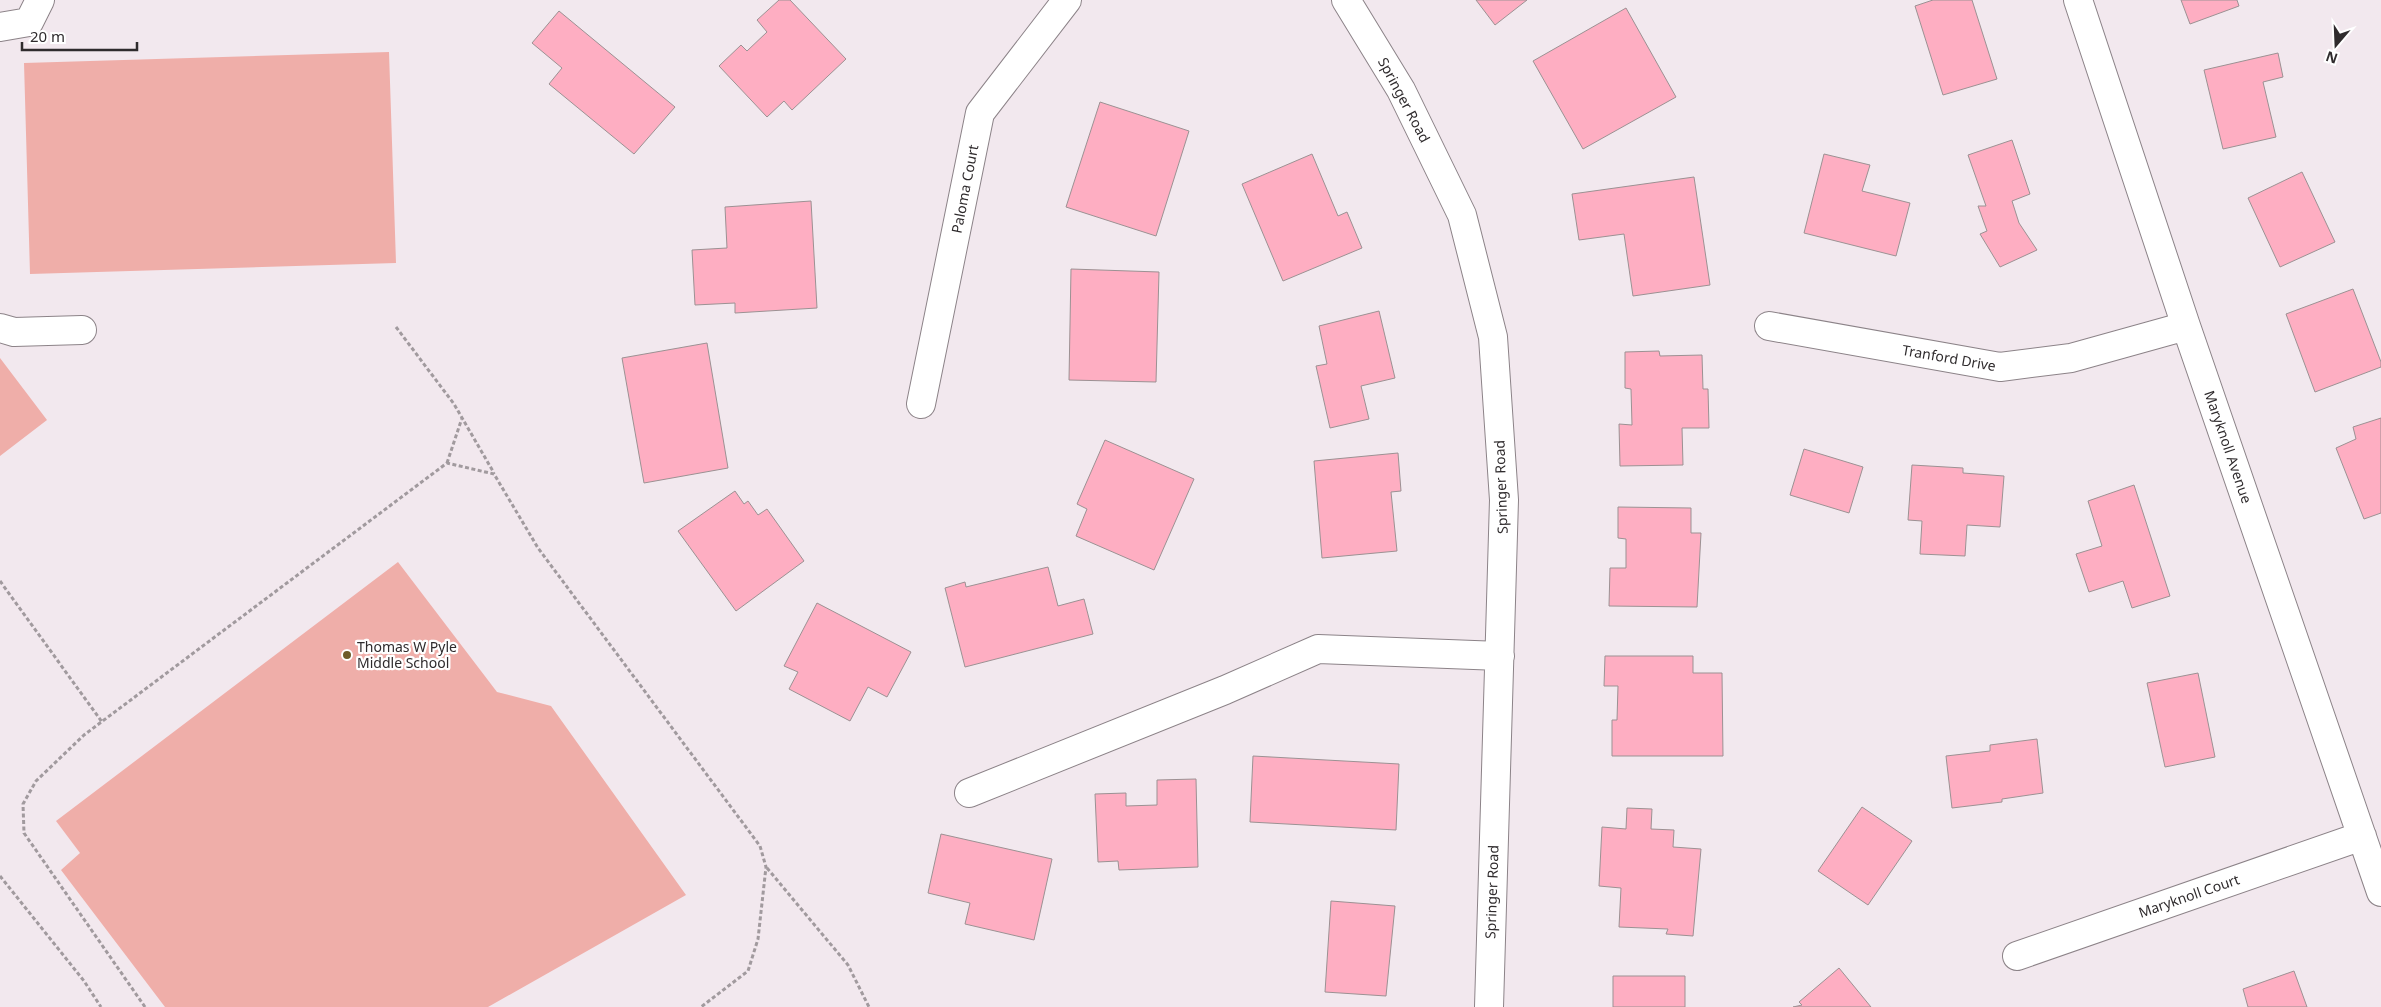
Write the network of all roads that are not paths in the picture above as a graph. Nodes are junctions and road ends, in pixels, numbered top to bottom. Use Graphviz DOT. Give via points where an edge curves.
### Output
graph roads {
  1 [pos="40,0"];
  2 [pos="1067,0"];
  3 [pos="1346,0"];
  4 [pos="2078,0"];
  5 [pos="0,27"];
  6 [pos="1769,326"];
  7 [pos="2186,326"];
  8 [pos="0,328"];
  9 [pos="82,330"];
  10 [pos="921,404"];
  11 [pos="1500,656"];
  12 [pos="969,793"];
  13 [pos="2362,836"];
  14 [pos="2381,892"];
  15 [pos="2017,956"];
  16 [pos="1489,1007"];
  1 -- 5 [label="street" via="29,22"];
  2 -- 10 [label="street, Paloma Court" via="980,114"];
  3 -- 11 [label="street, Springer Road" via="1401,90 1462,216 1493,336 1504,500"];
  4 -- 7 [label="street, Maryknoll Avenue"];
  6 -- 7 [label="street, Tranford Drive" via="2000,367 2071,358"];
  7 -- 13 [label="street, Maryknoll Avenue"];
  8 -- 9 [label="street" via="14,332"];
  11 -- 12 [label="street" via="1318,649"];
  11 -- 16 [label="street, Springer Road"];
  13 -- 14 [label="street, Maryknoll Avenue"];
  13 -- 15 [label="street, Maryknoll Court"];
}
